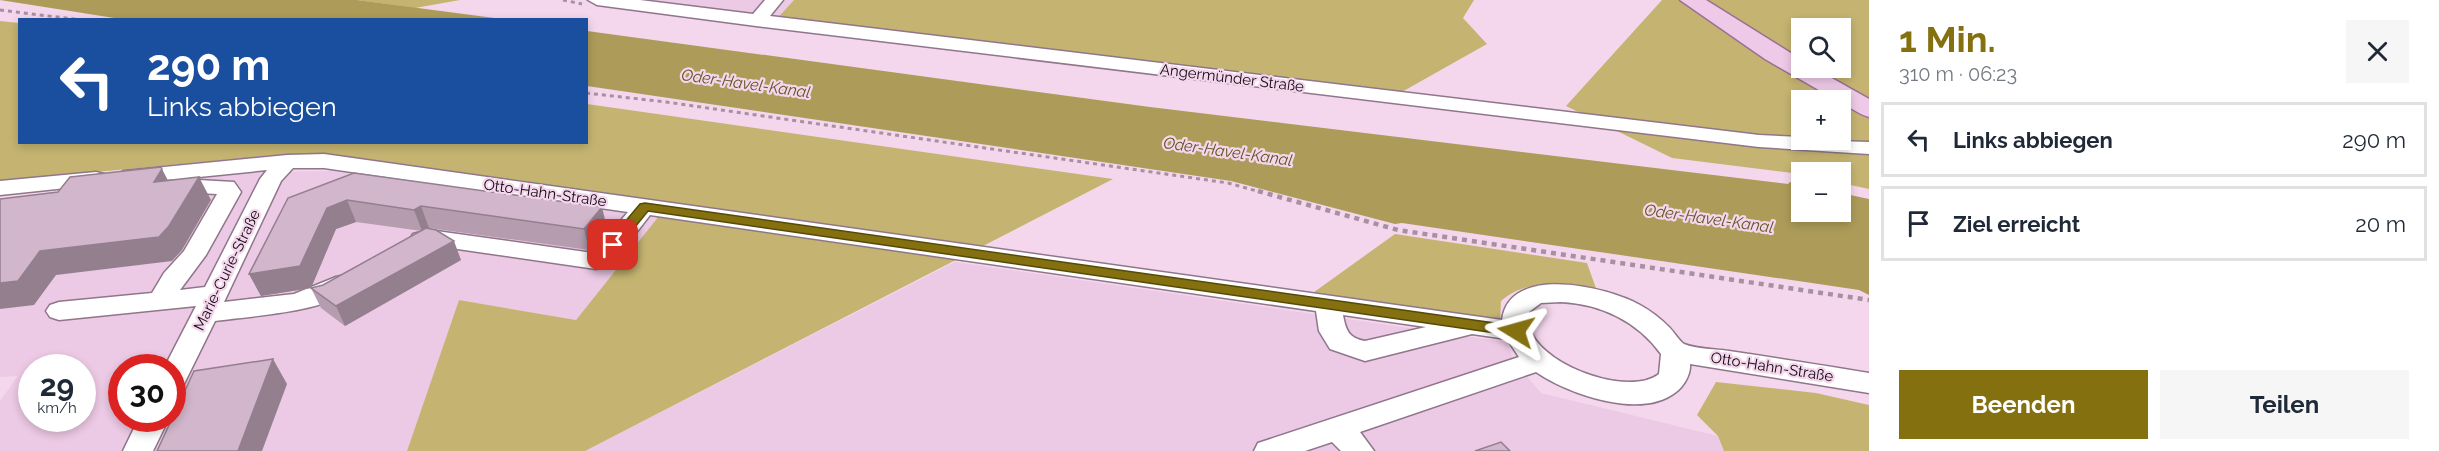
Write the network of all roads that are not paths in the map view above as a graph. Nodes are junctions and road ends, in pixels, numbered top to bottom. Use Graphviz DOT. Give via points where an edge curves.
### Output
graph roads {
  1 [pos="597,0"];
  2 [pos="774,0"];
  3 [pos="1691,0"];
  4 [pos="756,21"];
  5 [pos="1869,109"];
  6 [pos="1869,148"];
  7 [pos="287,162"];
  8 [pos="192,170"];
  9 [pos="0,188"];
  10 [pos="645,207"];
  11 [pos="399,253"];
  12 [pos="370,269"];
  13 [pos="161,300"];
  14 [pos="210,304"];
  15 [pos="1328,305"];
  16 [pos="59,311"];
  17 [pos="1475,325"];
  18 [pos="1516,331"];
  19 [pos="1675,352"];
  20 [pos="185,354"];
  21 [pos="1540,360"];
  22 [pos="1869,383"];
  23 [pos="1338,428"];
  24 [pos="147,432"];
  25 [pos="138,451"];
  26 [pos="1269,451"];
  27 [pos="1359,451"];
  1 -- 4 [label="street, Angermünder Straße"];
  2 -- 4 [label="street"];
  3 -- 5 [label="main road" via="1773,54"];
  4 -- 6 [label="street, Angermünder Straße" via="1759,141"];
  7 -- 8 [label="street, Otto-Hahn-Straße"];
  7 -- 10 [label="street, Otto-Hahn-Straße" via="324,161"];
  7 -- 14 [label="street, Marie-Curie-Straße" via="272,179"];
  8 -- 9 [label="street, Otto-Hahn-Straße"];
  8 -- 13 [label="street" via="185,187 226,187 230,192 194,255"];
  10 -- 11 [label="street" via="603,258 596,261 429,237"];
  10 -- 15 [label="street, Otto-Hahn-Straße"];
  12 -- 14 [label="street" via="306,302"];
  13 -- 14 [label="street"];
  13 -- 16 [label="street"];
  14 -- 20 [label="street, Marie-Curie-Straße"];
  15 -- 17 [label="street, Otto-Hahn-Straße"];
  15 -- 17 [label="street" via="1332,332 1339,344 1365,351"];
  17 -- 18 [label="street, Otto-Hahn-Straße"];
  18 -- 19 [label="street" via="1514,317 1520,305 1551,293 1574,293 1598,298 1645,321 1664,336"];
  18 -- 21 [label="street"];
  19 -- 21 [label="street" via="1678,367 1673,380 1660,389 1640,393 1588,385"];
  19 -- 22 [label="street, Otto-Hahn-Straße"];
  21 -- 23 [label="street"];
  23 -- 26 [label="street"];
  23 -- 27 [label="street"];
  24 -- 25 [label="street"];
}
